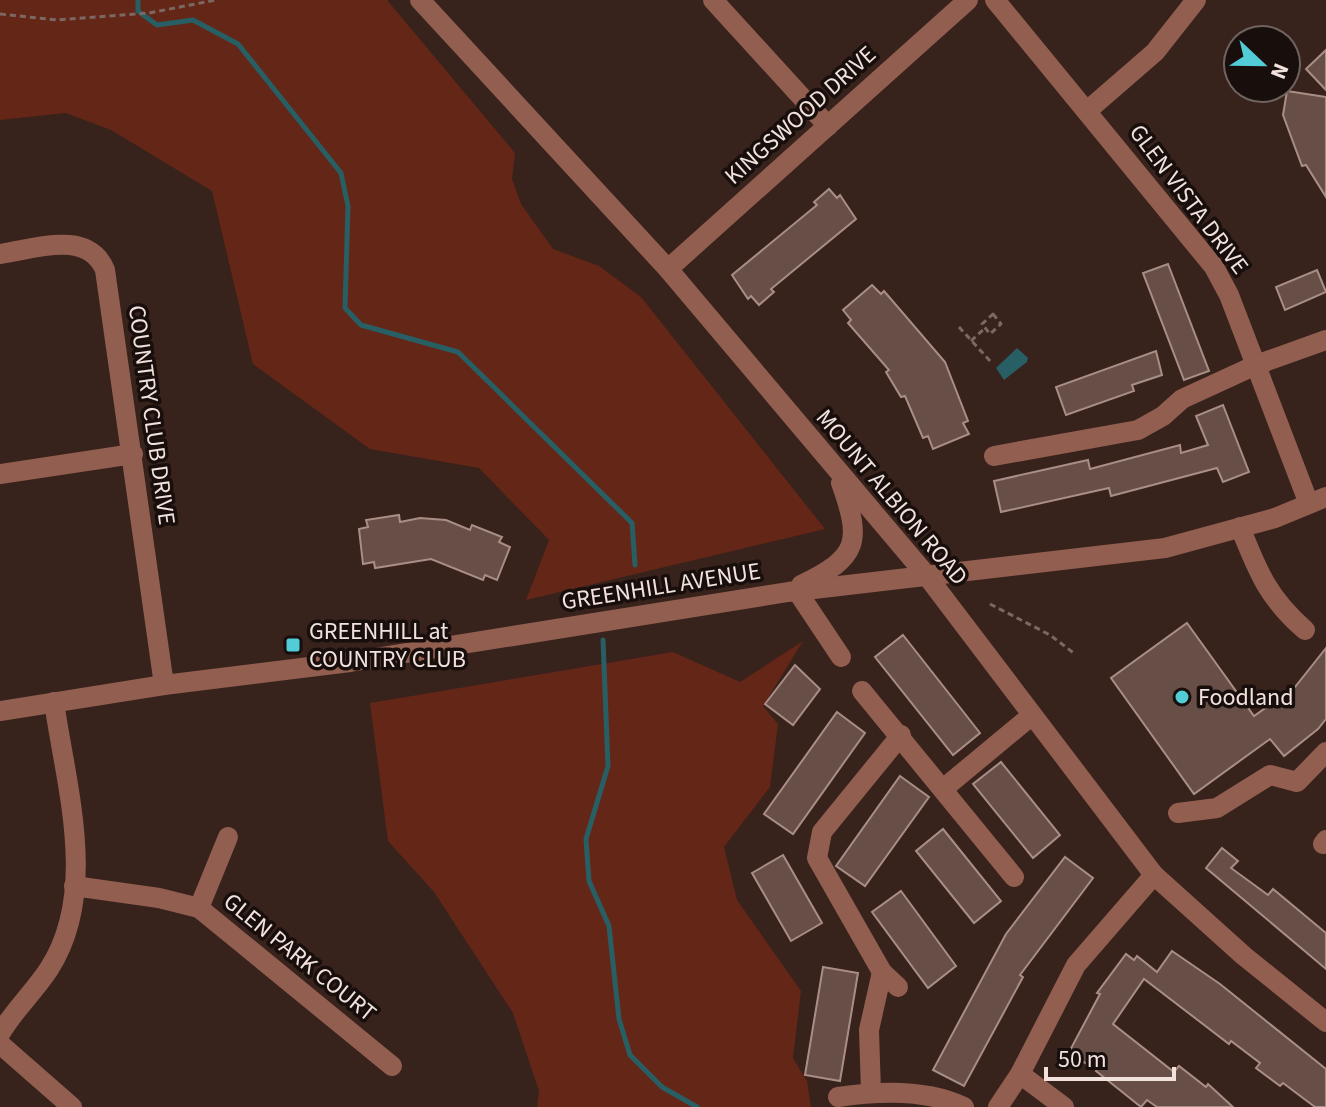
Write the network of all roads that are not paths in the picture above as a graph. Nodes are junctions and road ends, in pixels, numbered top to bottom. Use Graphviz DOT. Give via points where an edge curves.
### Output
graph roads {
  1 [pos="420,0"];
  2 [pos="713,0"];
  3 [pos="968,0"];
  4 [pos="995,0"];
  5 [pos="1196,0"];
  6 [pos="1087,111"];
  7 [pos="828,126"];
  8 [pos="0,254"];
  9 [pos="668,269"];
  10 [pos="1326,340"];
  11 [pos="1256,365"];
  12 [pos="133,454"];
  13 [pos="994,456"];
  14 [pos="837,472"];
  15 [pos="0,474"];
  16 [pos="1318,501"];
  17 [pos="1240,527"];
  18 [pos="927,576"];
  19 [pos="792,591"];
  20 [pos="1305,630"];
  21 [pos="841,657"];
  22 [pos="164,685"];
  23 [pos="862,691"];
  24 [pos="54,702"];
  25 [pos="0,711"];
  26 [pos="1031,716"];
  27 [pos="901,735"];
  28 [pos="1326,752"];
  29 [pos="943,789"];
  30 [pos="1178,813"];
  31 [pos="228,837"];
  32 [pos="1154,875"];
  33 [pos="1014,877"];
  34 [pos="74,886"];
  35 [pos="199,908"];
  36 [pos="882,972"];
  37 [pos="898,987"];
  38 [pos="1326,1022"];
  39 [pos="0,1034"];
  40 [pos="0,1044"];
  41 [pos="392,1066"];
  42 [pos="1020,1074"];
  43 [pos="871,1092"];
  44 [pos="838,1097"];
  45 [pos="72,1107"];
  46 [pos="964,1107"];
  47 [pos="998,1107"];
  48 [pos="1064,1107"];
  1 -- 9 [label="street, MOUNT ALBION ROAD"];
  2 -- 7 [label="street"];
  3 -- 7 [label="street, KINGSWOOD DRIVE"];
  4 -- 6 [label="street, GLEN VISTA DRIVE"];
  5 -- 6 [label="street" via="1155,52"];
  6 -- 11 [label="street, GLEN VISTA DRIVE" via="1214,267"];
  7 -- 9 [label="street, KINGSWOOD DRIVE"];
  8 -- 12 [label="street, COUNTRY CLUB DRIVE" via="77,244 101,260"];
  9 -- 14 [label="street, MOUNT ALBION ROAD"];
  10 -- 11 [label="street"];
  11 -- 13 [label="street" via="1182,399 1138,430"];
  11 -- 16 [label="street, GLEN VISTA DRIVE"];
  12 -- 15 [label="street"];
  12 -- 22 [label="street, COUNTRY CLUB DRIVE"];
  14 -- 18 [label="street, MOUNT ALBION ROAD"];
  14 -- 19 [label="street" via="853,516 854,544 845,559"];
  16 -- 17 [label="street, GREENHILL AVENUE"];
  17 -- 18 [label="street, GREENHILL AVENUE" via="1141,551"];
  17 -- 20 [label="street" via="1263,585"];
  18 -- 19 [label="street, GREENHILL AVENUE"];
  18 -- 26 [label="street, MOUNT ALBION ROAD"];
  19 -- 21 [label="street"];
  19 -- 22 [label="street, GREENHILL AVENUE" via="365,660"];
  22 -- 24 [label="street, GREENHILL AVENUE"];
  23 -- 27 [label="street"];
  24 -- 25 [label="street, GREENHILL AVENUE"];
  24 -- 34 [label="street" via="75,852"];
  26 -- 29 [label="street"];
  26 -- 32 [label="street, MOUNT ALBION ROAD"];
  27 -- 29 [label="street"];
  27 -- 36 [label="street" via="822,832 817,858"];
  28 -- 30 [label="street" via="1297,782 1270,775 1217,808"];
  29 -- 33 [label="street"];
  31 -- 35 [label="street"];
  32 -- 38 [label="street, MOUNT ALBION ROAD"];
  32 -- 42 [label="street" via="1076,965"];
  34 -- 35 [label="street, GLEN PARK COURT"];
  34 -- 39 [label="street" via="63,939 49,969"];
  35 -- 41 [label="street, GLEN PARK COURT"];
  36 -- 37 [label="street"];
  36 -- 43 [label="street" via="869,1030"];
  40 -- 45 [label="street"];
  42 -- 47 [label="street"];
  42 -- 48 [label="street"];
  43 -- 44 [label="street"];
  43 -- 46 [label="street" via="945,1098"];
}
